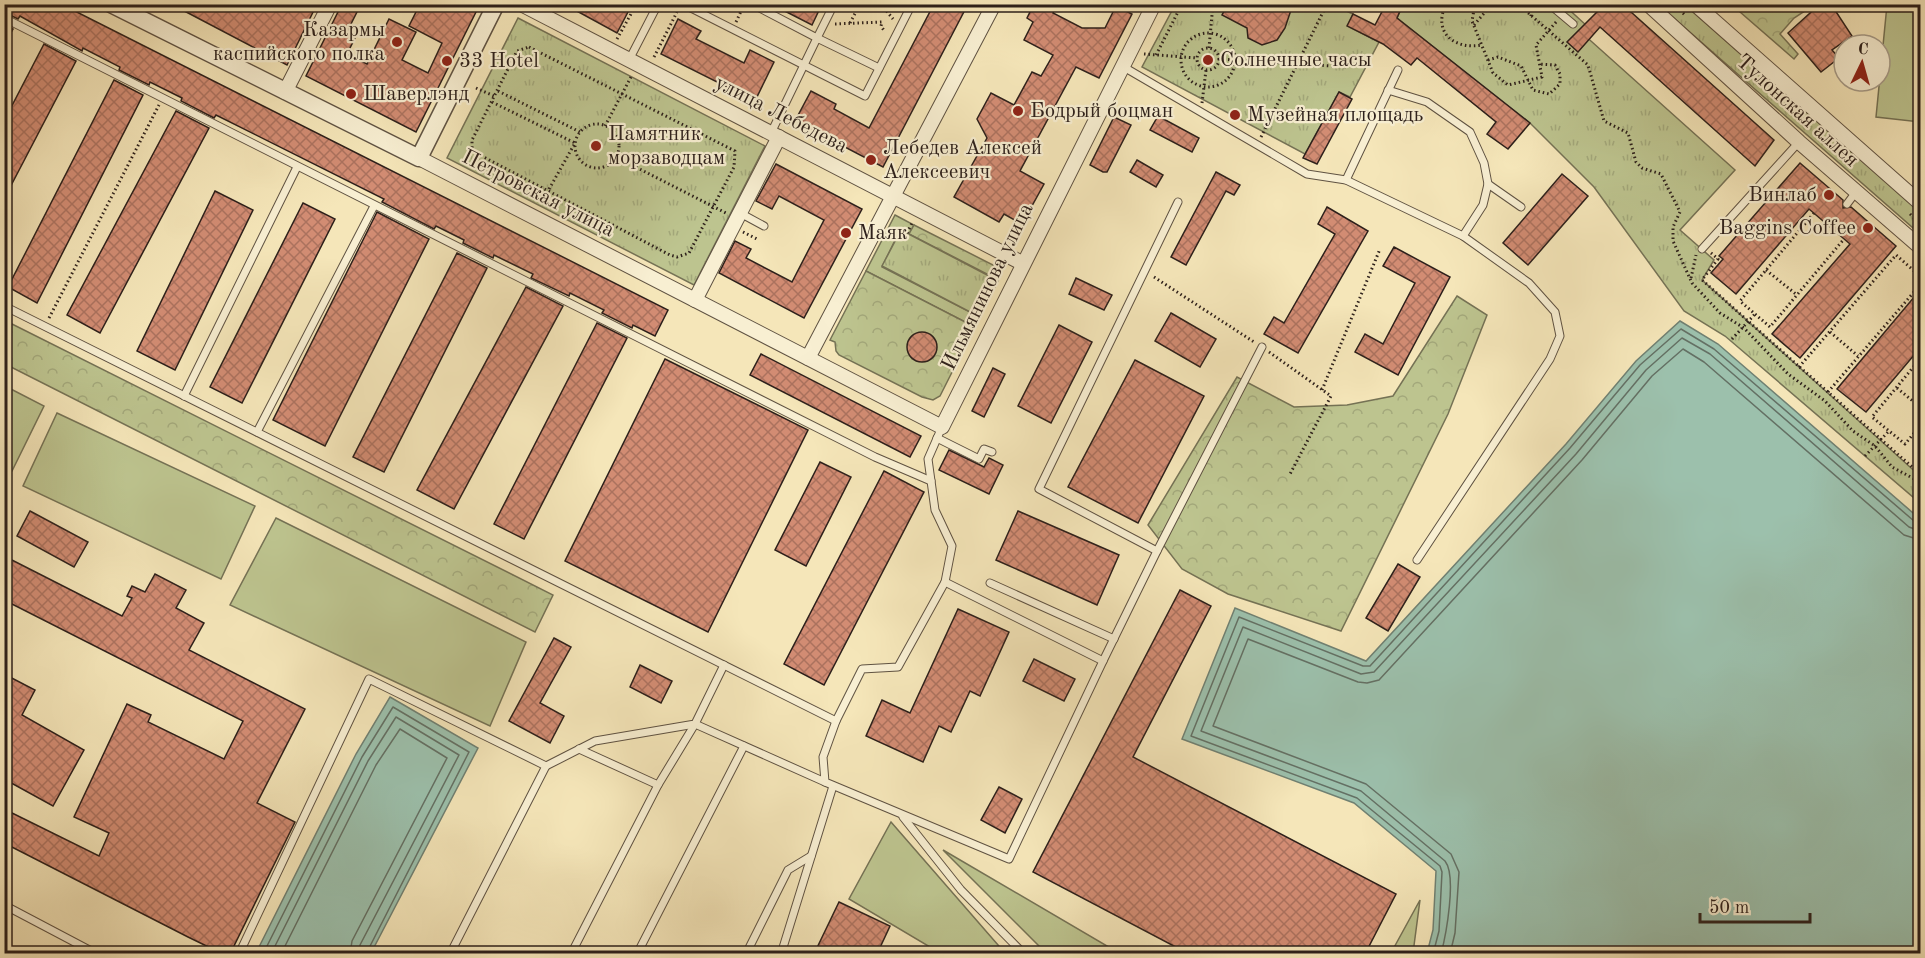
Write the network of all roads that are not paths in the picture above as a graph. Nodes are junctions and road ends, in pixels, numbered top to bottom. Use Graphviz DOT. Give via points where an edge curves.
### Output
graph roads {
  1 [pos="111,4"];
  2 [pos="330,4"];
  3 [pos="496,4"];
  4 [pos="521,4"];
  5 [pos="645,4"];
  6 [pos="682,4"];
  7 [pos="752,4"];
  8 [pos="834,4"];
  9 [pos="912,4"];
  10 [pos="994,4"];
  11 [pos="1154,4"];
  12 [pos="1555,4"];
  13 [pos="1648,4"];
  14 [pos="656,7"];
  15 [pos="1706,8"];
  16 [pos="4,18"];
  17 [pos="1574,24"];
  18 [pos="817,38"];
  19 [pos="804,66"];
  20 [pos="1122,66"];
  21 [pos="631,67"];
  22 [pos="879,68"];
  23 [pos="1398,70"];
  24 [pos="1388,90"];
  25 [pos="285,92"];
  26 [pos="775,135"];
  27 [pos="1799,142"];
  28 [pos="419,158"];
  29 [pos="297,167"];
  30 [pos="1346,180"];
  31 [pos="1488,184"];
  32 [pos="1856,192"];
  33 [pos="893,196"];
  34 [pos="1178,202"];
  35 [pos="1920,203"];
  36 [pos="1847,204"];
  37 [pos="374,206"];
  38 [pos="1521,207"];
  39 [pos="735,214"];
  40 [pos="765,226"];
  41 [pos="1463,236"];
  42 [pos="1920,247"];
  43 [pos="1703,248"];
  44 [pos="1022,262"];
  45 [pos="695,300"];
  46 [pos="4,306"];
  47 [pos="1262,347"];
  48 [pos="808,358"];
  49 [pos="184,396"];
  50 [pos="257,432"];
  51 [pos="940,433"];
  52 [pos="992,452"];
  53 [pos="931,481"];
  54 [pos="1157,551"];
  55 [pos="1417,560"];
  56 [pos="945,582"];
  57 [pos="990,583"];
  58 [pos="1114,639"];
  59 [pos="1103,661"];
  60 [pos="724,665"];
  61 [pos="836,721"];
  62 [pos="695,724"];
  63 [pos="744,746"];
  64 [pos="579,749"];
  65 [pos="546,766"];
  66 [pos="825,782"];
  67 [pos="658,785"];
  68 [pos="833,786"];
  69 [pos="901,815"];
  70 [pos="811,856"];
  71 [pos="4,905"];
  72 [pos="97,954"];
  73 [pos="239,954"];
  74 [pos="450,954"];
  75 [pos="571,954"];
  76 [pos="637,954"];
  77 [pos="746,954"];
  78 [pos="781,954"];
  79 [pos="1024,954"];
  1 -- 25 [label="street, Петровская улица"];
  2 -- 25 [label="street"];
  3 -- 28 [label="street"];
  4 -- 21 [label="street, улица Лебедева"];
  5 -- 14 [label="lane"];
  6 -- 19 [label="lane"];
  7 -- 18 [label="lane"];
  8 -- 18 [label="lane"];
  9 -- 22 [label="lane"];
  10 -- 33 [label="street"];
  11 -- 20 [label="street, Ильмянинова улица"];
  12 -- 17 [label="lane" via="1554,8"];
  13 -- 27 [label="street, Тулонская аллея"];
  14 -- 21 [label="lane"];
  15 -- 35 [label="street, Тулонская аллея"];
  16 -- 29 [label="lane"];
  18 -- 19 [label="lane"];
  18 -- 22 [label="lane"];
  19 -- 22 [label="lane" via="865,96"];
  19 -- 26 [label="lane"];
  20 -- 30 [label="lane" via="1307,174"];
  20 -- 44 [label="street, Ильмянинова улица"];
  21 -- 26 [label="street, улица Лебедева"];
  23 -- 24 [label="lane"];
  24 -- 30 [label="lane"];
  24 -- 31 [label="lane" via="1427,102 1470,132 1484,163"];
  25 -- 28 [label="street, Петровская улица"];
  26 -- 33 [label="street, улица Лебедева"];
  26 -- 39 [label="street"];
  27 -- 32 [label="street, Тулонская аллея"];
  27 -- 43 [label="lane"];
  28 -- 45 [label="street, Петровская улица"];
  29 -- 37 [label="lane"];
  29 -- 49 [label="lane"];
  30 -- 41 [label="lane"];
  31 -- 38 [label="lane"];
  31 -- 41 [label="lane" via="1483,205"];
  32 -- 36 [label="lane"];
  32 -- 42 [label="street, Тулонская аллея"];
  33 -- 44 [label="street, улица Лебедева"];
  33 -- 48 [label="street"];
  34 -- 54 [label="lane" via="1039,489"];
  37 -- 50 [label="lane"];
  37 -- 53 [label="lane" via="875,457"];
  39 -- 40 [label="lane"];
  39 -- 45 [label="street"];
  41 -- 55 [label="lane" via="1529,283 1555,312 1560,336 1550,359"];
  44 -- 51 [label="street, Ильмянинова улица"];
  45 -- 48 [label="street, Петровская улица"];
  46 -- 49 [label="lane"];
  47 -- 54 [label="lane"];
  48 -- 51 [label="street, Петровская улица"];
  49 -- 50 [label="lane"];
  50 -- 60 [label="lane"];
  51 -- 52 [label="lane" via="979,459 984,449"];
  51 -- 53 [label="lane" via="928,459"];
  53 -- 56 [label="lane" via="935,510 952,546"];
  54 -- 58 [label="lane"];
  56 -- 59 [label="lane"];
  56 -- 61 [label="lane" via="898,667 862,669"];
  57 -- 58 [label="lane"];
  58 -- 59 [label="lane"];
  59 -- 69 [label="lane" via="1009,859"];
  60 -- 61 [label="lane"];
  60 -- 62 [label="lane"];
  61 -- 66 [label="lane" via="823,757"];
  62 -- 63 [label="lane"];
  62 -- 64 [label="lane" via="595,741"];
  62 -- 67 [label="lane"];
  63 -- 66 [label="lane"];
  63 -- 76 [label="lane"];
  64 -- 65 [label="lane"];
  64 -- 67 [label="lane"];
  65 -- 73 [label="lane" via="369,679"];
  65 -- 74 [label="lane"];
  66 -- 68 [label="lane"];
  67 -- 75 [label="lane"];
  68 -- 69 [label="lane"];
  68 -- 70 [label="lane"];
  69 -- 79 [label="lane" via="961,890"];
  70 -- 77 [label="lane" via="788,870"];
  70 -- 78 [label="lane"];
  71 -- 72 [label="lane"];
}
